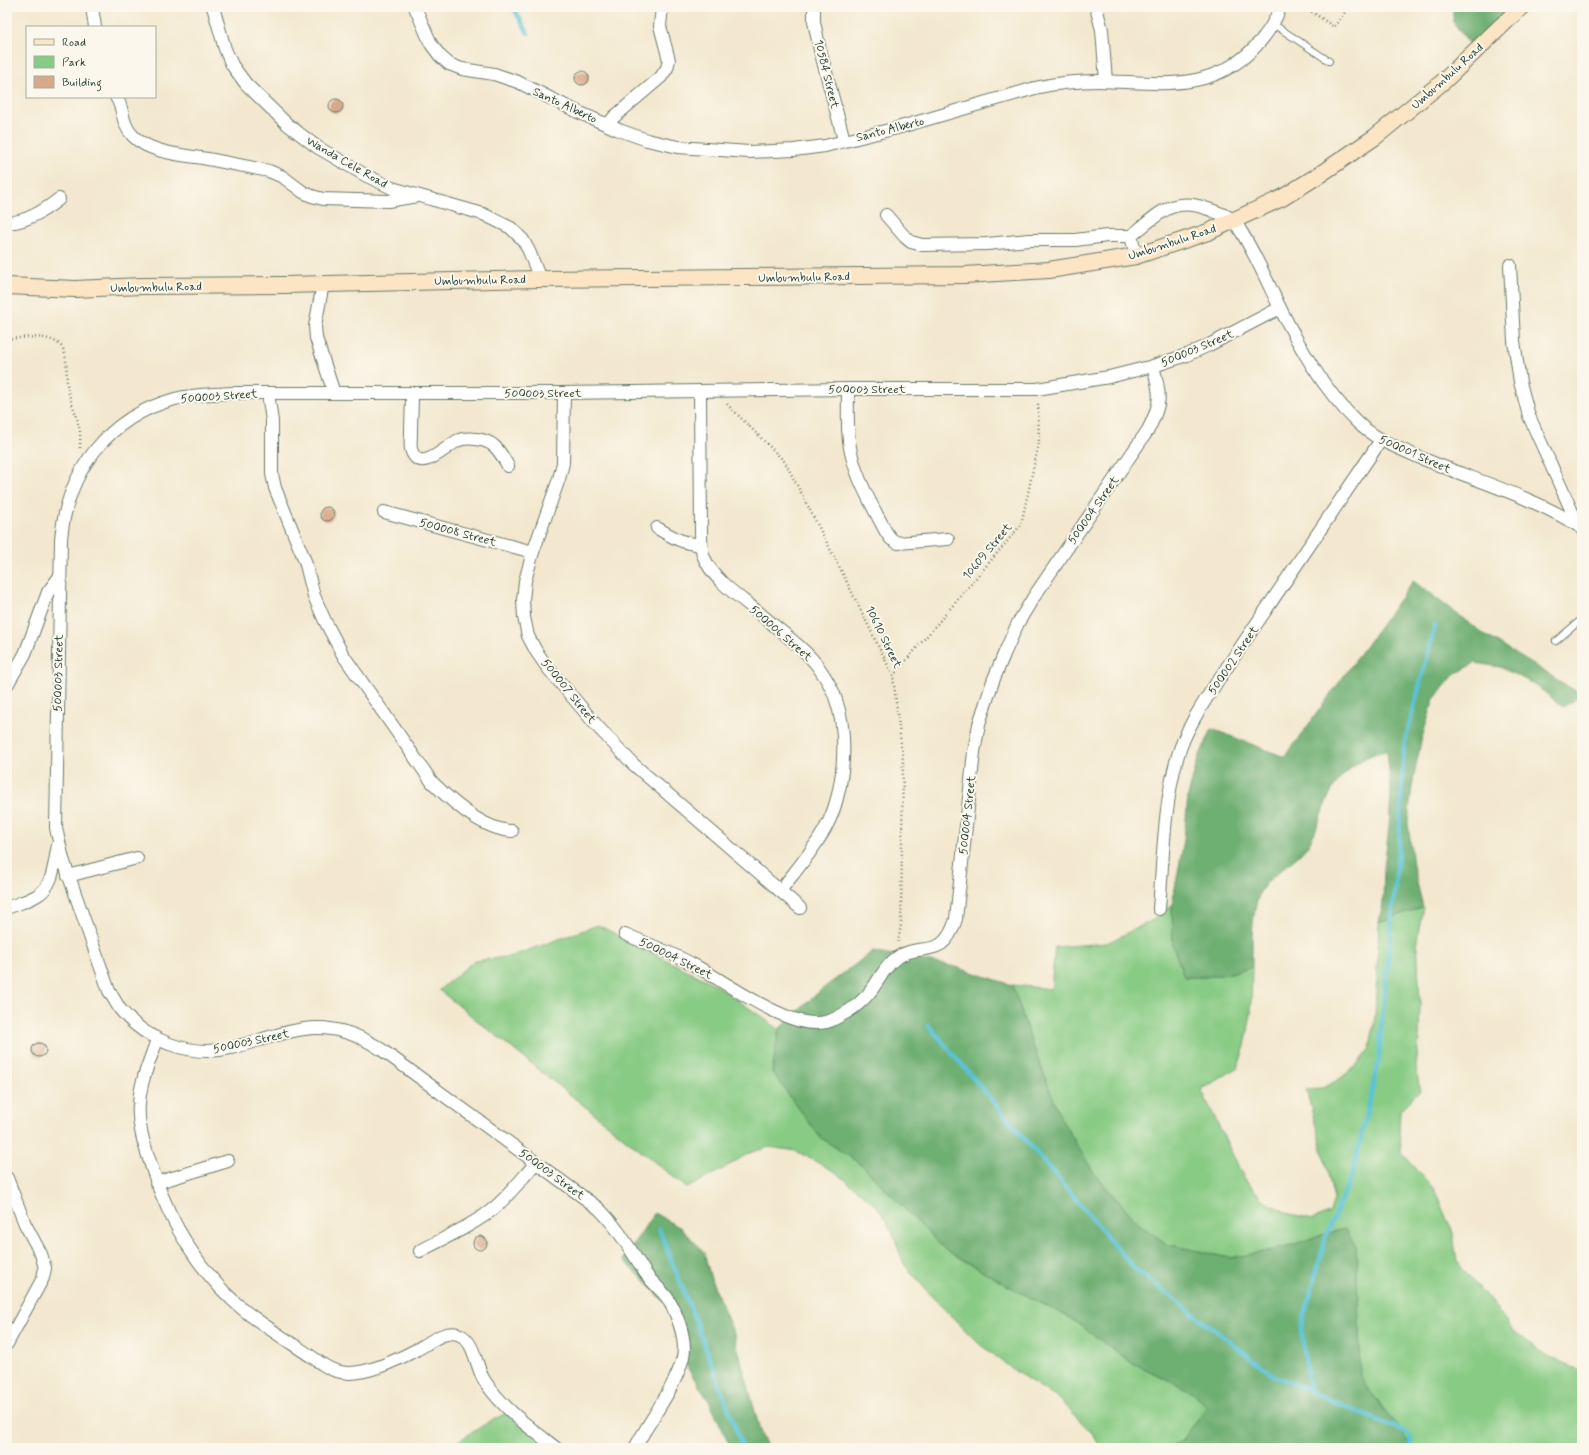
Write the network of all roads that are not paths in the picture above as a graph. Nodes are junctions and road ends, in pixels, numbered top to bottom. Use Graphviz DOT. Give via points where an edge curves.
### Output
graph roads {
  1 [pos="92,7"];
  2 [pos="213,7"];
  3 [pos="415,7"];
  4 [pos="662,7"];
  5 [pos="814,7"];
  6 [pos="1280,7"];
  7 [pos="1521,7"];
  8 [pos="1097,11"];
  9 [pos="1273,24"];
  10 [pos="96,26"];
  11 [pos="1329,61"];
  12 [pos="1106,82"];
  13 [pos="116,98"];
  14 [pos="608,125"];
  15 [pos="844,140"];
  16 [pos="418,196"];
  17 [pos="59,199"];
  18 [pos="886,215"];
  19 [pos="1234,221"];
  20 [pos="7,223"];
  21 [pos="1131,236"];
  22 [pos="1136,256"];
  23 [pos="1510,265"];
  24 [pos="540,279"];
  25 [pos="323,284"];
  26 [pos="7,286"];
  27 [pos="1280,308"];
  28 [pos="1153,366"];
  29 [pos="848,389"];
  30 [pos="700,392"];
  31 [pos="268,393"];
  32 [pos="334,393"];
  33 [pos="412,393"];
  34 [pos="564,394"];
  35 [pos="1381,440"];
  36 [pos="508,466"];
  37 [pos="384,512"];
  38 [pos="1580,527"];
  39 [pos="657,528"];
  40 [pos="948,539"];
  41 [pos="701,545"];
  42 [pos="533,552"];
  43 [pos="60,576"];
  44 [pos="1582,619"];
  45 [pos="1556,641"];
  46 [pos="7,685"];
  47 [pos="512,831"];
  48 [pos="58,844"];
  49 [pos="137,858"];
  50 [pos="68,876"];
  51 [pos="780,891"];
  52 [pos="7,908"];
  53 [pos="800,908"];
  54 [pos="1158,909"];
  55 [pos="625,934"];
  56 [pos="158,1040"];
  57 [pos="228,1161"];
  58 [pos="536,1163"];
  59 [pos="7,1178"];
  60 [pos="156,1183"];
  61 [pos="420,1251"];
  62 [pos="7,1344"];
  63 [pos="556,1448"];
  64 [pos="635,1448"];
  1 -- 10 [label="street"];
  2 -- 16 [label="street, Wanda Cele Road" via="232,65 263,102 317,147 392,188"];
  3 -- 14 [label="street, Santo Alberto" via="431,44 449,64 518,82"];
  4 -- 14 [label="street" via="660,26 670,60 667,68 661,77"];
  5 -- 15 [label="street, 10584 Street" via="814,22 820,50"];
  6 -- 9 [label="street, Santo Alberto"];
  7 -- 19 [label="main road, Umbumbulu Road" via="1445,80 1375,137 1282,198"];
  8 -- 12 [label="street" via="1102,30"];
  9 -- 11 [label="lane"];
  9 -- 12 [label="street, Santo Alberto" via="1246,56 1214,75 1176,84"];
  12 -- 15 [label="street, Santo Alberto" via="1077,81 1035,88 896,128"];
  13 -- 16 [label="street" via="125,125 134,137 163,151 269,171 283,177 303,192 323,199 388,201"];
  14 -- 15 [label="street, Santo Alberto" via="647,140 705,150 787,150 825,146"];
  16 -- 24 [label="street, Wanda Cele Road" via="483,214 511,228 523,240"];
  17 -- 20 [label="street" via="40,213"];
  18 -- 21 [label="street" via="905,237 922,245"];
  19 -- 21 [label="street" via="1202,206 1178,204"];
  19 -- 22 [label="main road, Umbumbulu Road"];
  19 -- 27 [label="street, 500001 Street" via="1249,245"];
  21 -- 22 [label="street"];
  22 -- 24 [label="main road, Umbumbulu Road" via="1049,270 964,275"];
  23 -- 38 [label="street" via="1514,341 1520,382 1529,416"];
  24 -- 25 [label="main road, Umbumbulu Road"];
  25 -- 26 [label="main road, Umbumbulu Road" via="75,289"];
  25 -- 32 [label="street" via="315,326 316,338"];
  27 -- 28 [label="street, 500003 Street" via="1209,345"];
  27 -- 35 [label="street, 500001 Street" via="1327,388 1356,422"];
  28 -- 29 [label="street, 500003 Street" via="1109,377 1037,389"];
  28 -- 55 [label="street, 500004 Street" via="1158,383 1159,404 1148,430 1033,598 1018,623 993,681 979,724 974,752 956,919 943,943 894,959 866,996 852,1008 836,1018 815,1024 781,1014 690,963"];
  29 -- 30 [label="street, 500003 Street"];
  29 -- 40 [label="street" via="849,441 853,461 886,532 898,543"];
  30 -- 34 [label="street, 500003 Street"];
  30 -- 41 [label="street, 500006 Street"];
  31 -- 32 [label="street, 500003 Street"];
  31 -- 43 [label="street, 500003 Street" via="176,399 159,404 129,419 94,450 73,486 62,523"];
  31 -- 47 [label="street" via="275,488 305,561 314,596 334,640 432,782 474,816 498,830"];
  32 -- 33 [label="street, 500003 Street"];
  33 -- 34 [label="street, 500003 Street"];
  33 -- 36 [label="street" via="411,448 417,457 422,460 428,459 442,452 453,442 469,439 491,443"];
  34 -- 42 [label="street, 500007 Street" via="563,463"];
  35 -- 38 [label="street, 500001 Street" via="1542,506"];
  35 -- 54 [label="street, 500002 Street" via="1217,682 1188,732 1172,776"];
  37 -- 42 [label="street, 500008 Street"];
  39 -- 41 [label="street" via="685,543"];
  41 -- 51 [label="street, 500006 Street" via="709,566 728,587 801,649 818,667 829,684 840,714 842,763 834,809 816,844"];
  42 -- 51 [label="street, 500007 Street" via="524,581 524,617 528,636 547,667 633,764"];
  43 -- 46 [label="street" via="48,592 25,654"];
  43 -- 48 [label="street, 500003 Street" via="56,811"];
  44 -- 45 [label="lane"];
  48 -- 50 [label="street, 500003 Street"];
  48 -- 52 [label="street" via="50,882 46,888 36,897"];
  49 -- 50 [label="street"];
  50 -- 56 [label="street, 500003 Street" via="109,991 127,1017"];
  51 -- 53 [label="street, 500007 Street"];
  56 -- 58 [label="street, 500003 Street" via="188,1049 210,1051 315,1028 345,1032 362,1038 382,1050"];
  56 -- 60 [label="street" via="141,1089 139,1104 146,1152"];
  57 -- 60 [label="street"];
  58 -- 61 [label="street" via="493,1209"];
  58 -- 64 [label="street, 500003 Street" via="598,1208 618,1231 647,1276 667,1298 676,1316 683,1337 683,1356 674,1381"];
  59 -- 62 [label="street" via="45,1268 43,1278"];
  60 -- 63 [label="street" via="172,1220 210,1276 244,1310 332,1370 343,1373 367,1370 394,1360 442,1336 459,1334 470,1344 483,1378 493,1392 525,1425"];
}
